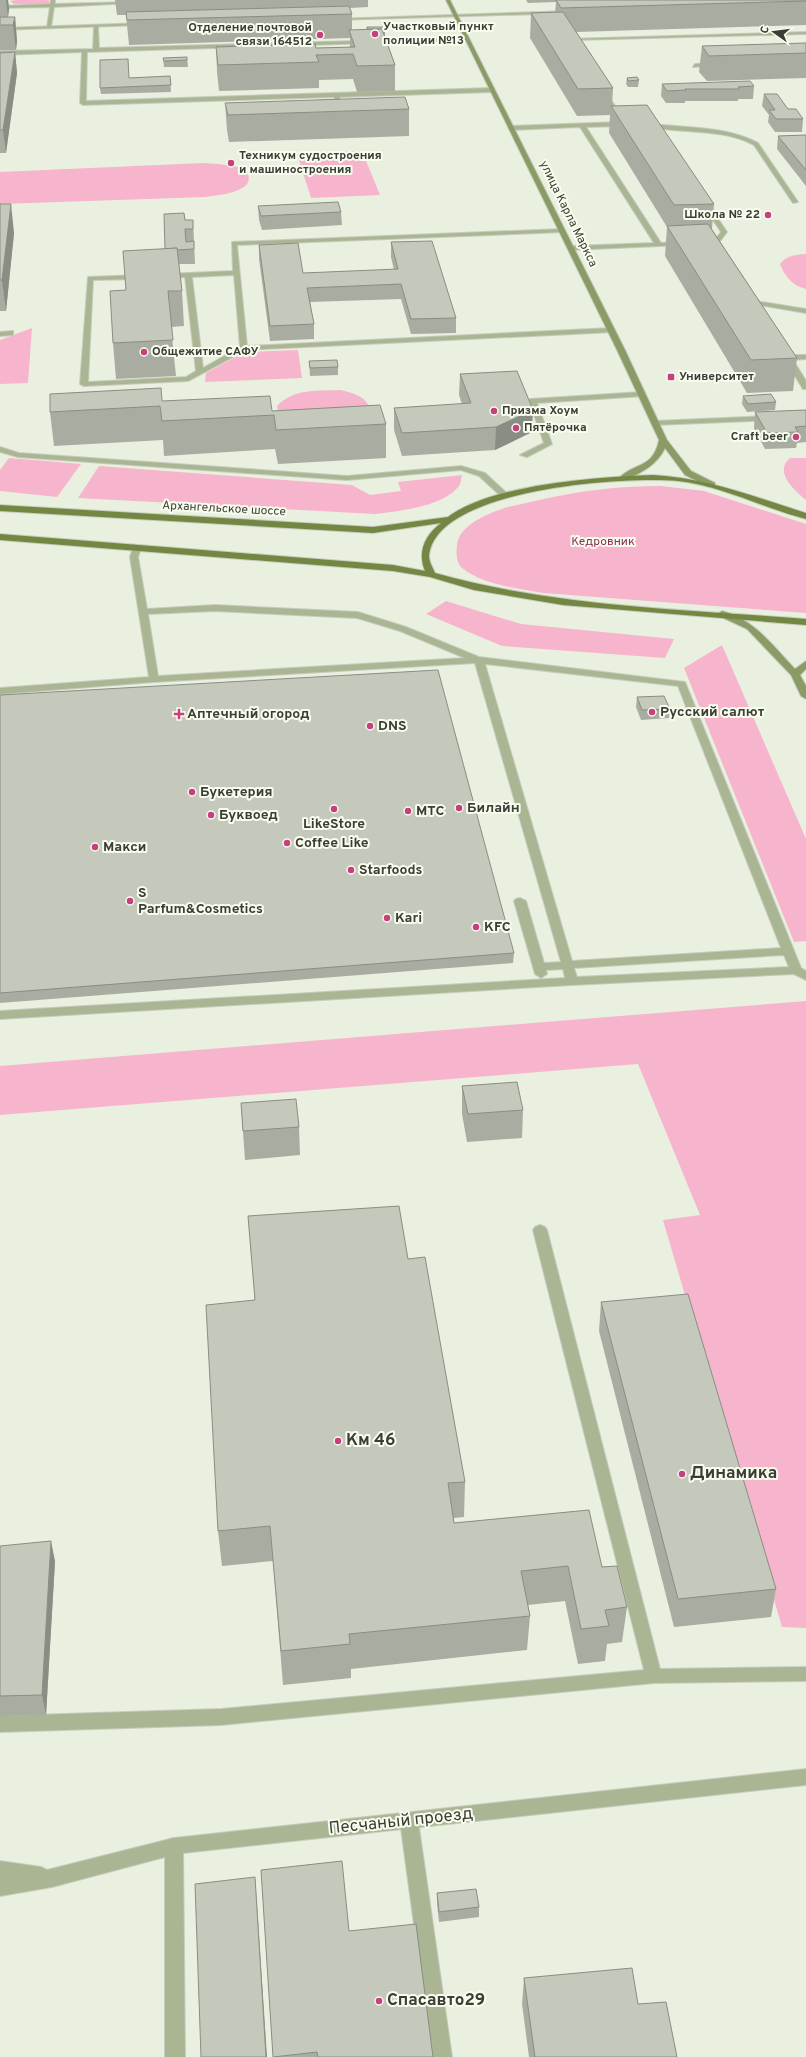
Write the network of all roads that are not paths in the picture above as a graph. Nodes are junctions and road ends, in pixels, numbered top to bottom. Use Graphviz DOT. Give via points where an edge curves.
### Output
graph roads {
  1 [pos="53,0"];
  2 [pos="134,0"];
  3 [pos="448,0"];
  4 [pos="52,6"];
  5 [pos="0,7"];
  6 [pos="578,12"];
  7 [pos="455,15"];
  8 [pos="331,19"];
  9 [pos="151,24"];
  10 [pos="96,26"];
  11 [pos="49,27"];
  12 [pos="0,29"];
  13 [pos="806,33"];
  14 [pos="468,40"];
  15 [pos="85,50"];
  16 [pos="96,50"];
  17 [pos="579,52"];
  18 [pos="0,53"];
  19 [pos="719,65"];
  20 [pos="695,66"];
  21 [pos="599,83"];
  22 [pos="492,90"];
  23 [pos="336,94"];
  24 [pos="340,109"];
  25 [pos="582,126"];
  26 [pos="511,128"];
  27 [pos="656,132"];
  28 [pos="700,197"];
  29 [pos="795,202"];
  30 [pos="562,231"];
  31 [pos="691,244"];
  32 [pos="707,244"];
  33 [pos="715,244"];
  34 [pos="659,245"];
  35 [pos="571,248"];
  36 [pos="719,250"];
  37 [pos="237,273"];
  38 [pos="188,275"];
  39 [pos="751,297"];
  40 [pos="806,311"];
  41 [pos="611,330"];
  42 [pos="10,333"];
  43 [pos="0,334"];
  44 [pos="244,348"];
  45 [pos="806,357"];
  46 [pos="200,372"];
  47 [pos="806,387"];
  48 [pos="642,394"];
  49 [pos="782,417"];
  50 [pos="655,423"];
  51 [pos="663,440"];
  52 [pos="0,448"];
  53 [pos="524,455"];
  54 [pos="623,478"];
  55 [pos="712,485"];
  56 [pos="506,496"];
  57 [pos="0,508"];
  58 [pos="806,516"];
  59 [pos="447,519"];
  60 [pos="0,537"];
  61 [pos="137,548"];
  62 [pos="431,575"];
  63 [pos="144,612"];
  64 [pos="722,614"];
  65 [pos="806,622"];
  66 [pos="479,660"];
  67 [pos="806,664"];
  68 [pos="795,674"];
  69 [pos="154,679"];
  70 [pos="0,691"];
  71 [pos="806,696"];
  72 [pos="520,901"];
  73 [pos="789,951"];
  74 [pos="568,965"];
  75 [pos="539,967"];
  76 [pos="801,973"];
  77 [pos="572,981"];
  78 [pos="544,983"];
  79 [pos="0,1015"];
  80 [pos="540,1230"];
  81 [pos="806,1674"];
  82 [pos="654,1676"];
  83 [pos="0,1724"];
  84 [pos="806,1777"];
  85 [pos="409,1821"];
  86 [pos="174,1846"];
  87 [pos="0,1870"];
  88 [pos="52,1878"];
  89 [pos="0,1887"];
  90 [pos="175,2057"];
  91 [pos="442,2057"];
  1 -- 4 [label="street"];
  2 -- 4 [label="street" via="134,3"];
  3 -- 7 [label="street, улица Карла Маркса"];
  4 -- 5 [label="street"];
  4 -- 11 [label="street"];
  6 -- 7 [label="street"];
  7 -- 8 [label="street"];
  7 -- 14 [label="street, улица Карла Маркса"];
  9 -- 10 [label="street"];
  10 -- 11 [label="street"];
  10 -- 16 [label="street"];
  11 -- 12 [label="street"];
  13 -- 17 [label="street" via="571,39"];
  14 -- 16 [label="street"];
  14 -- 22 [label="street, улица Карла Маркса"];
  15 -- 16 [label="street"];
  15 -- 18 [label="street"];
  15 -- 23 [label="street" via="83,103"];
  19 -- 20 [label="street"];
  21 -- 25 [label="street" via="627,124"];
  22 -- 23 [label="street"];
  22 -- 26 [label="street, улица Карла Маркса"];
  23 -- 24 [label="street"];
  25 -- 26 [label="street"];
  25 -- 34 [label="street"];
  26 -- 30 [label="street, улица Карла Маркса"];
  27 -- 29 [label="street" via="649,125 748,139 756,144"];
  28 -- 33 [label="street" via="724,232"];
  30 -- 35 [label="street, улица Карла Маркса"];
  30 -- 37 [label="street" via="234,243"];
  31 -- 34 [label="street"];
  32 -- 33 [label="street"];
  33 -- 36 [label="street"];
  34 -- 35 [label="street"];
  35 -- 41 [label="street, улица Карла Маркса"];
  37 -- 38 [label="street"];
  37 -- 44 [label="street"];
  38 -- 46 [label="street"];
  38 -- 46 [label="street" via="90,278 84,384 188,379"];
  39 -- 40 [label="street" via="757,306"];
  41 -- 44 [label="street"];
  41 -- 48 [label="street, улица Карла Маркса"];
  42 -- 43 [label="street"];
  44 -- 46 [label="street"];
  45 -- 47 [label="street" via="787,355"];
  48 -- 50 [label="street, улица Карла Маркса"];
  48 -- 53 [label="street" via="533,401 548,444"];
  49 -- 50 [label="street"];
  50 -- 51 [label="street, улица Карла Маркса"];
  51 -- 54 [label="street" via="662,449 646,467"];
  51 -- 55 [label="street, улица Карла Маркса" via="688,473"];
  52 -- 56 [label="street" via="18,455 347,478 461,468 486,475"];
  54 -- 55 [label="main road" via="658,477"];
  54 -- 56 [label="main road" via="577,481"];
  55 -- 58 [label="main road"];
  56 -- 59 [label="main road" via="479,503"];
  57 -- 59 [label="main road, Архангельское шоссе" via="373,530"];
  59 -- 62 [label="main road" via="433,533 427,544 424,555"];
  60 -- 61 [label="main road"];
  61 -- 62 [label="main road" via="393,568"];
  61 -- 63 [label="street" via="134,557"];
  62 -- 64 [label="main road" via="474,587 563,602"];
  63 -- 66 [label="street" via="215,608 358,615 403,629"];
  63 -- 69 [label="street"];
  64 -- 65 [label="main road"];
  64 -- 68 [label="street" via="750,627"];
  66 -- 69 [label="street"];
  66 -- 73 [label="street" via="682,684"];
  66 -- 74 [label="street"];
  67 -- 68 [label="street"];
  68 -- 71 [label="street"];
  69 -- 70 [label="street"];
  72 -- 75 [label="street"];
  73 -- 74 [label="street"];
  73 -- 76 [label="street"];
  74 -- 75 [label="street"];
  74 -- 77 [label="street"];
  75 -- 78 [label="street"];
  76 -- 77 [label="street"];
  77 -- 78 [label="street"];
  78 -- 79 [label="street"];
  80 -- 82 [label="street"];
  81 -- 82 [label="street"];
  82 -- 83 [label="street" via="221,1717"];
  84 -- 85 [label="street, Песчаный проезд"];
  85 -- 86 [label="street, Песчаный проезд"];
  85 -- 91 [label="street"];
  86 -- 88 [label="street, Песчаный проезд"];
  86 -- 90 [label="street"];
  87 -- 88 [label="street"];
  88 -- 89 [label="street, Песчаный проезд"];
}
